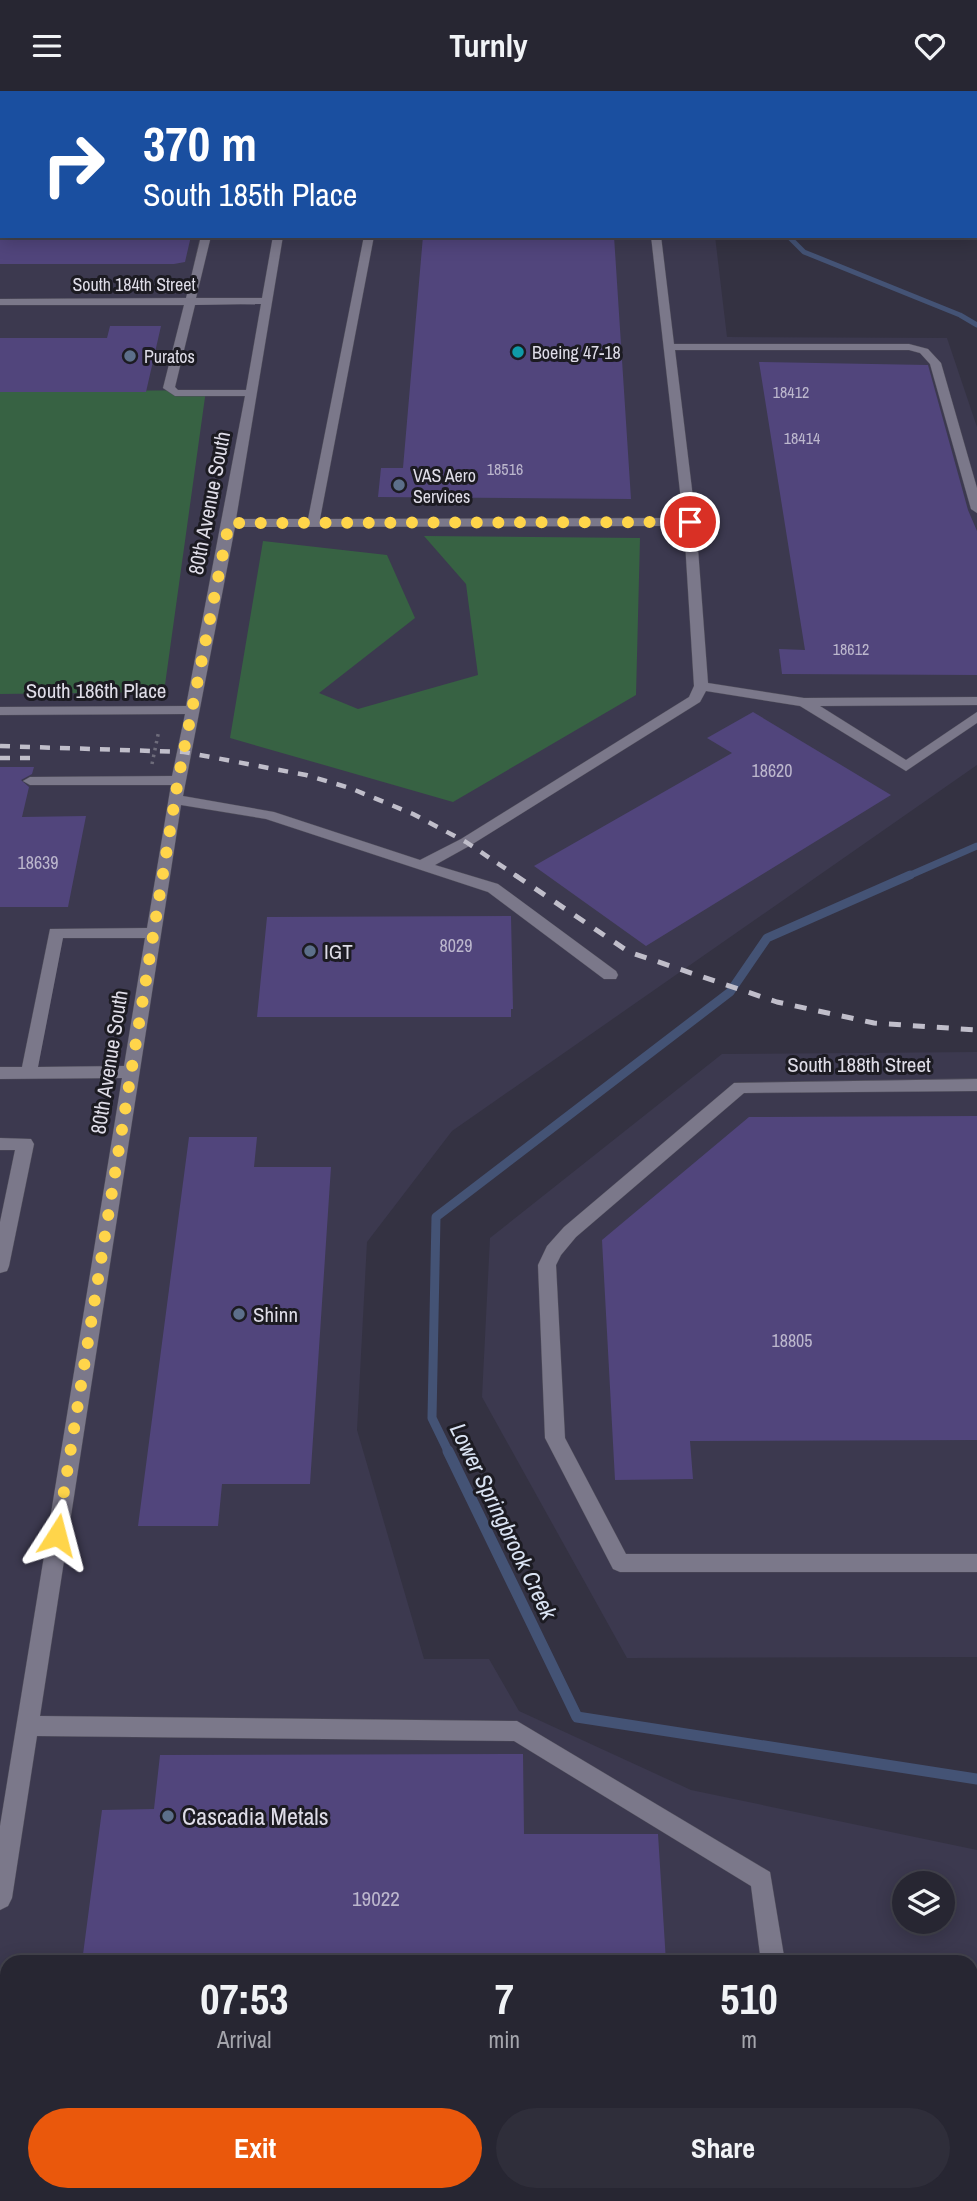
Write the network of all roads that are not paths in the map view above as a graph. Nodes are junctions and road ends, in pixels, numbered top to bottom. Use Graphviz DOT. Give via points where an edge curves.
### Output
graph roads {
  1 [pos="205,238"];
  2 [pos="278,238"];
  3 [pos="369,238"];
  4 [pos="656,238"];
  5 [pos="189,301"];
  6 [pos="268,301"];
  7 [pos="0,302"];
  8 [pos="669,347"];
  9 [pos="252,393"];
  10 [pos="977,509"];
  11 [pos="690,522"];
  12 [pos="229,523"];
  13 [pos="313,523"];
  14 [pos="701,686"];
  15 [pos="977,701"];
  16 [pos="804,702"];
  17 [pos="191,710"];
  18 [pos="0,711"];
  19 [pos="977,716"];
  20 [pos="178,780"];
  21 [pos="30,781"];
  22 [pos="175,799"];
  23 [pos="421,866"];
  24 [pos="153,933"];
  25 [pos="610,975"];
  26 [pos="29,1072"];
  27 [pos="131,1072"];
  28 [pos="0,1073"];
  29 [pos="977,1086"];
  30 [pos="0,1144"];
  31 [pos="0,1266"];
  32 [pos="977,1563"];
  33 [pos="27,1726"];
  34 [pos="0,1893"];
  35 [pos="773,1955"];
  1 -- 5 [label="street"];
  2 -- 6 [label="street, 80th Avenue South"];
  3 -- 13 [label="street"];
  4 -- 8 [label="street"];
  5 -- 6 [label="street, South 184th Street"];
  5 -- 7 [label="street, South 184th Street"];
  5 -- 9 [label="street" via="169,388 175,393"];
  6 -- 9 [label="street, 80th Avenue South"];
  8 -- 10 [label="street" via="909,347 925,351 936,363"];
  8 -- 11 [label="street"];
  9 -- 12 [label="street, 80th Avenue South"];
  11 -- 13 [label="street"];
  11 -- 14 [label="street"];
  12 -- 13 [label="street"];
  12 -- 17 [label="street, 80th Avenue South"];
  14 -- 16 [label="street"];
  14 -- 23 [label="street" via="695,699"];
  15 -- 16 [label="street"];
  16 -- 19 [label="street" via="906,767"];
  17 -- 18 [label="street, South 186th Place"];
  17 -- 20 [label="street, 80th Avenue South"];
  20 -- 21 [label="street"];
  20 -- 22 [label="street, 80th Avenue South"];
  22 -- 23 [label="street" via="269,815"];
  22 -- 24 [label="street, 80th Avenue South"];
  23 -- 25 [label="street" via="493,888"];
  24 -- 26 [label="street" via="57,933"];
  24 -- 27 [label="street, 80th Avenue South"];
  26 -- 27 [label="street"];
  26 -- 28 [label="street"];
  27 -- 33 [label="street, 80th Avenue South"];
  29 -- 32 [label="street, South 188th Street" via="740,1087 570,1232 547,1265 555,1438 620,1563"];
  30 -- 31 [label="street" via="25,1144"];
  33 -- 34 [label="street, 80th Avenue South"];
  33 -- 35 [label="street" via="517,1731 762,1881"];
}
